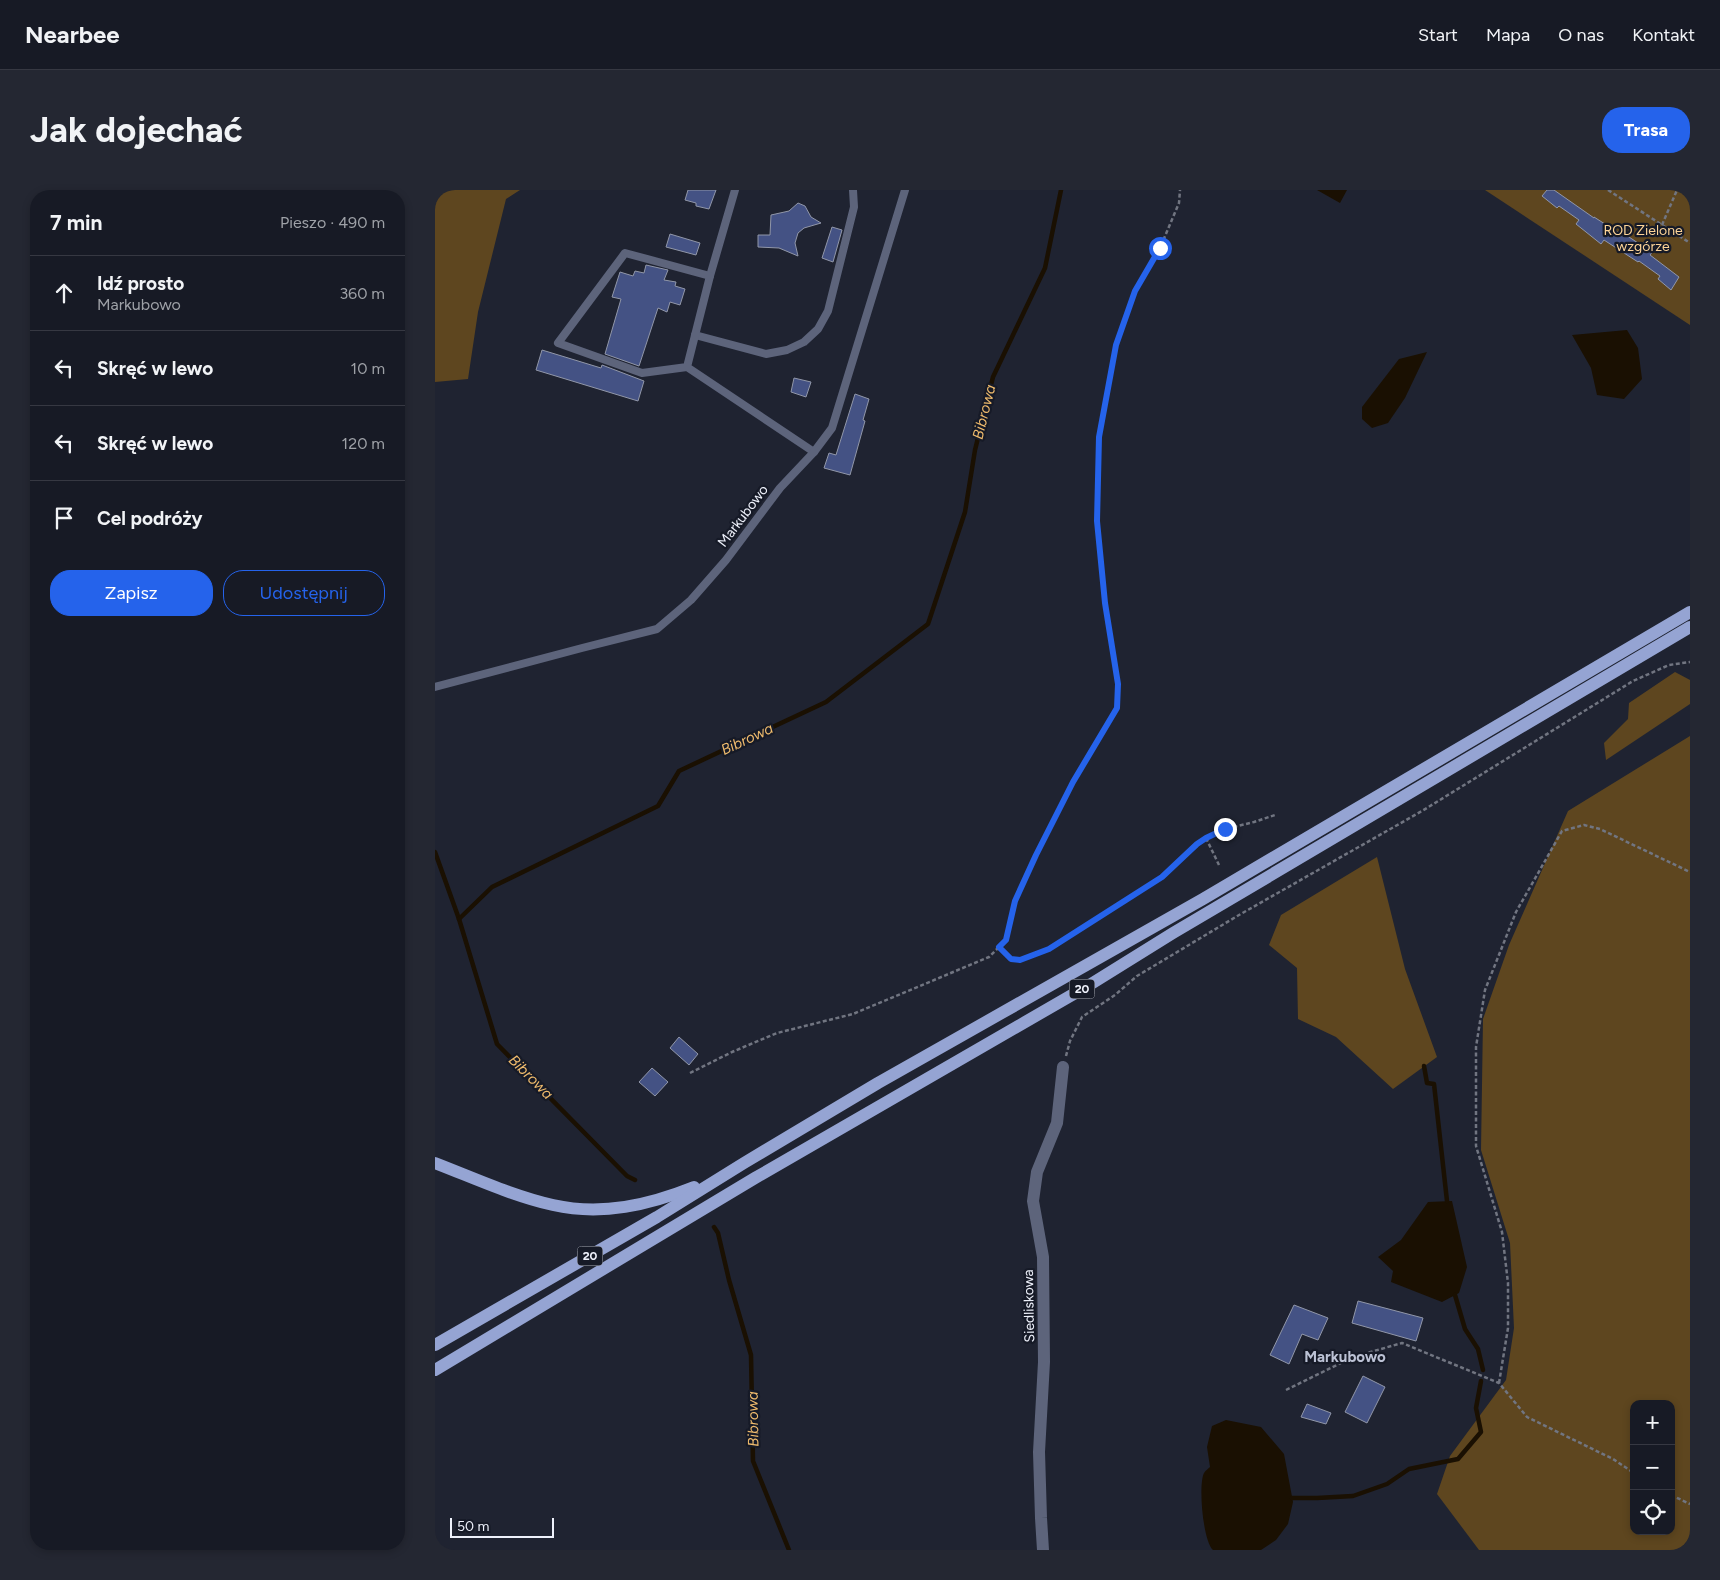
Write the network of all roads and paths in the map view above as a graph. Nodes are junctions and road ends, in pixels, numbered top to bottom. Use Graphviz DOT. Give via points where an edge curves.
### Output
graph roads {
  1 [pos="735,190"];
  2 [pos="853,190"];
  3 [pos="905,190"];
  4 [pos="1180,190"];
  5 [pos="1608,190"];
  6 [pos="1677,190"];
  7 [pos="1662,225"];
  8 [pos="1690,243"];
  9 [pos="710,276"];
  10 [pos="695,335"];
  11 [pos="687,367"];
  12 [pos="814,452"];
  13 [pos="1690,612"];
  14 [pos="1690,627"];
  15 [pos="1690,662"];
  16 [pos="435,687"];
  17 [pos="1275,815"];
  18 [pos="1206,838"];
  19 [pos="1219,865"];
  20 [pos="1690,872"];
  21 [pos="999,947"];
  22 [pos="1063,1066"];
  23 [pos="689,1073"];
  24 [pos="744,1163"];
  25 [pos="435,1164"];
  26 [pos="435,1345"];
  27 [pos="435,1370"];
  28 [pos="1499,1383"];
  29 [pos="1286,1390"];
  30 [pos="1630,1471"];
  31 [pos="1675,1496"];
  32 [pos="1690,1504"];
  33 [pos="1043,1550"];
  1 -- 9 [label="lane"];
  2 -- 10 [label="lane" via="855,207 828,311 818,329 804,342 787,350 766,354"];
  3 -- 12 [label="lane, Markubowo" via="832,428"];
  4 -- 21 [label="path" via="1179,203 1164,239 1135,291 1116,345 1099,437 1097,521 1105,603 1118,684 1117,708 1073,782 1036,855 1015,901 1006,940"];
  5 -- 7 [label="path"];
  6 -- 7 [label="path"];
  7 -- 8 [label="path"];
  9 -- 10 [label="lane"];
  9 -- 11 [label="lane" via="625,253 558,343 642,373"];
  10 -- 11 [label="lane"];
  11 -- 12 [label="lane"];
  12 -- 16 [label="lane, Markubowo" via="780,488 726,560 691,600 657,630"];
  13 -- 24 [label="main road, 20" via="1233,882 878,1083"];
  14 -- 27 [label="main road, 20"];
  15 -- 22 [label="path" via="1669,665 1633,681 1422,811 1137,976 1082,1018 1070,1041"];
  17 -- 18 [label="path" via="1225,829"];
  18 -- 19 [label="path"];
  18 -- 21 [label="path" via="1162,877 1049,949 1020,960 1011,959"];
  20 -- 28 [label="path" via="1600,829 1584,825 1562,831 1516,912 1485,990 1477,1047 1476,1146 1502,1232 1508,1283 1509,1328"];
  21 -- 23 [label="path" via="989,957 853,1014 777,1033"];
  22 -- 33 [label="street, Siedliskowa" via="1057,1123 1037,1172 1033,1201 1043,1257 1044,1362 1039,1452"];
  24 -- 25 [label="main road" via="671,1196 636,1205 599,1209 553,1205"];
  24 -- 26 [label="main road, 20"];
  28 -- 29 [label="path" via="1402,1343 1353,1357"];
  28 -- 30 [label="path" via="1527,1416"];
  31 -- 32 [label="path"];
}
